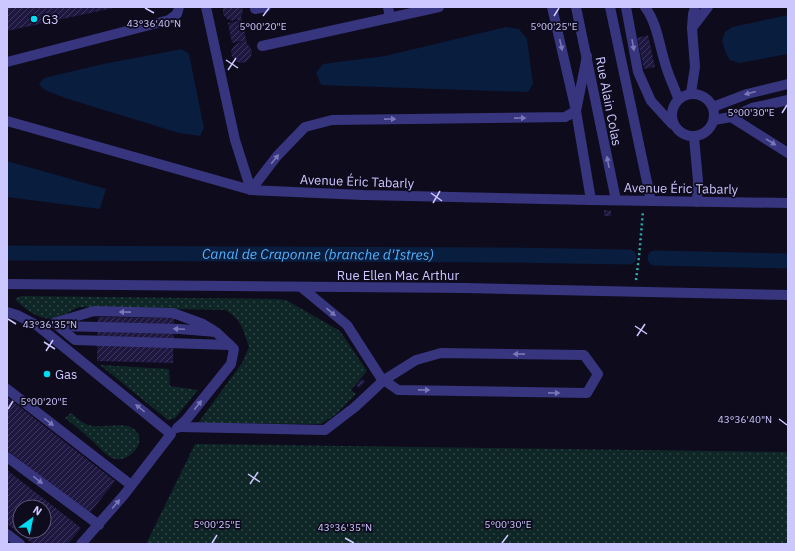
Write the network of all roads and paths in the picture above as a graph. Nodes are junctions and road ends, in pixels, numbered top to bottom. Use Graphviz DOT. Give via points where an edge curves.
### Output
graph roads {
  1 [pos="179,7"];
  2 [pos="206,7"];
  3 [pos="266,7"];
  4 [pos="388,7"];
  5 [pos="439,7"];
  6 [pos="552,7"];
  7 [pos="576,7"];
  8 [pos="610,7"];
  9 [pos="626,7"];
  10 [pos="645,7"];
  11 [pos="695,7"];
  12 [pos="708,7"];
  13 [pos="255,9"];
  14 [pos="390,18"];
  15 [pos="692,28"];
  16 [pos="262,46"];
  17 [pos="587,56"];
  18 [pos="7,62"];
  19 [pos="788,84"];
  20 [pos="691,93"];
  21 [pos="678,98"];
  22 [pos="788,100"];
  23 [pos="713,107"];
  24 [pos="576,111"];
  25 [pos="731,117"];
  26 [pos="714,120"];
  27 [pos="7,121"];
  28 [pos="672,124"];
  29 [pos="694,137"];
  30 [pos="788,153"];
  31 [pos="251,190"];
  32 [pos="591,200"];
  33 [pos="616,200"];
  34 [pos="646,201"];
  35 [pos="697,202"];
  36 [pos="788,203"];
  37 [pos="7,284"];
  38 [pos="301,287"];
  39 [pos="634,292"];
  40 [pos="788,295"];
  41 [pos="7,312"];
  42 [pos="57,325"];
  43 [pos="38,326"];
  44 [pos="216,332"];
  45 [pos="230,345"];
  46 [pos="384,380"];
  47 [pos="7,390"];
  48 [pos="179,427"];
  49 [pos="171,434"];
  50 [pos="7,457"];
  51 [pos="132,486"];
  52 [pos="99,525"];
  53 [pos="7,534"];
  54 [pos="20,544"];
  55 [pos="81,544"];
  1 -- 18 [label="street" via="177,14 169,20"];
  2 -- 31 [label="street" via="235,140"];
  3 -- 13 [label="street"];
  4 -- 14 [label="street"];
  5 -- 14 [label="street"];
  6 -- 24 [label="street, one-way"];
  7 -- 17 [label="street, Rue Alain Colas"];
  8 -- 34 [label="street"];
  9 -- 28 [label="street, one-way" via="638,72 650,101"];
  10 -- 21 [label="street" via="656,30 665,65"];
  11 -- 15 [label="street"];
  12 -- 15 [label="street"];
  14 -- 16 [label="street"];
  15 -- 20 [label="street" via="695,67"];
  17 -- 24 [label="street"];
  33 -- 17 [label="street, Rue Alain Colas, one-way"];
  19 -- 23 [label="street, one-way" via="747,94"];
  20 -- 21 [label="street"];
  20 -- 23 [label="street" via="704,96"];
  21 -- 28 [label="street" via="671,110"];
  22 -- 25 [label="street" via="752,108"];
  23 -- 26 [label="street"];
  31 -- 24 [label="street, one-way" via="304,127 332,120 564,117"];
  24 -- 32 [label="street"];
  25 -- 26 [label="street"];
  25 -- 30 [label="street, one-way"];
  26 -- 29 [label="street" via="707,132"];
  27 -- 31 [label="street, Avenue Éric Tabarly"];
  28 -- 29 [label="street" via="681,134"];
  29 -- 35 [label="street"];
  31 -- 32 [label="street, Avenue Éric Tabarly"];
  32 -- 33 [label="street, Avenue Éric Tabarly"];
  33 -- 34 [label="street, Avenue Éric Tabarly"];
  34 -- 35 [label="street, Avenue Éric Tabarly"];
  34 -- 39 [label="path"];
  35 -- 36 [label="street, Avenue Éric Tabarly"];
  37 -- 38 [label="street, Rue Ellen Mac Arthur"];
  38 -- 39 [label="street, Rue Ellen Mac Arthur"];
  38 -- 46 [label="street, one-way" via="347,325"];
  39 -- 40 [label="street, Rue Ellen Mac Arthur"];
  41 -- 43 [label="street"];
  42 -- 43 [label="street"];
  44 -- 42 [label="street, one-way"];
  44 -- 42 [label="street, one-way" via="203,324 173,313 94,311"];
  42 -- 45 [label="street" via="75,340"];
  49 -- 43 [label="street, one-way"];
  44 -- 45 [label="street"];
  48 -- 45 [label="street, one-way" via="231,364 234,349"];
  46 -- 46 [label="street, one-way" via="398,390 587,393 598,374 584,355 441,353 416,360"];
  46 -- 48 [label="street" via="325,430"];
  47 -- 51 [label="street, one-way"];
  48 -- 49 [label="street"];
  49 -- 51 [label="street"];
  50 -- 52 [label="street, one-way"];
  52 -- 51 [label="street, one-way"];
  52 -- 55 [label="street"];
  53 -- 54 [label="street"];
}
